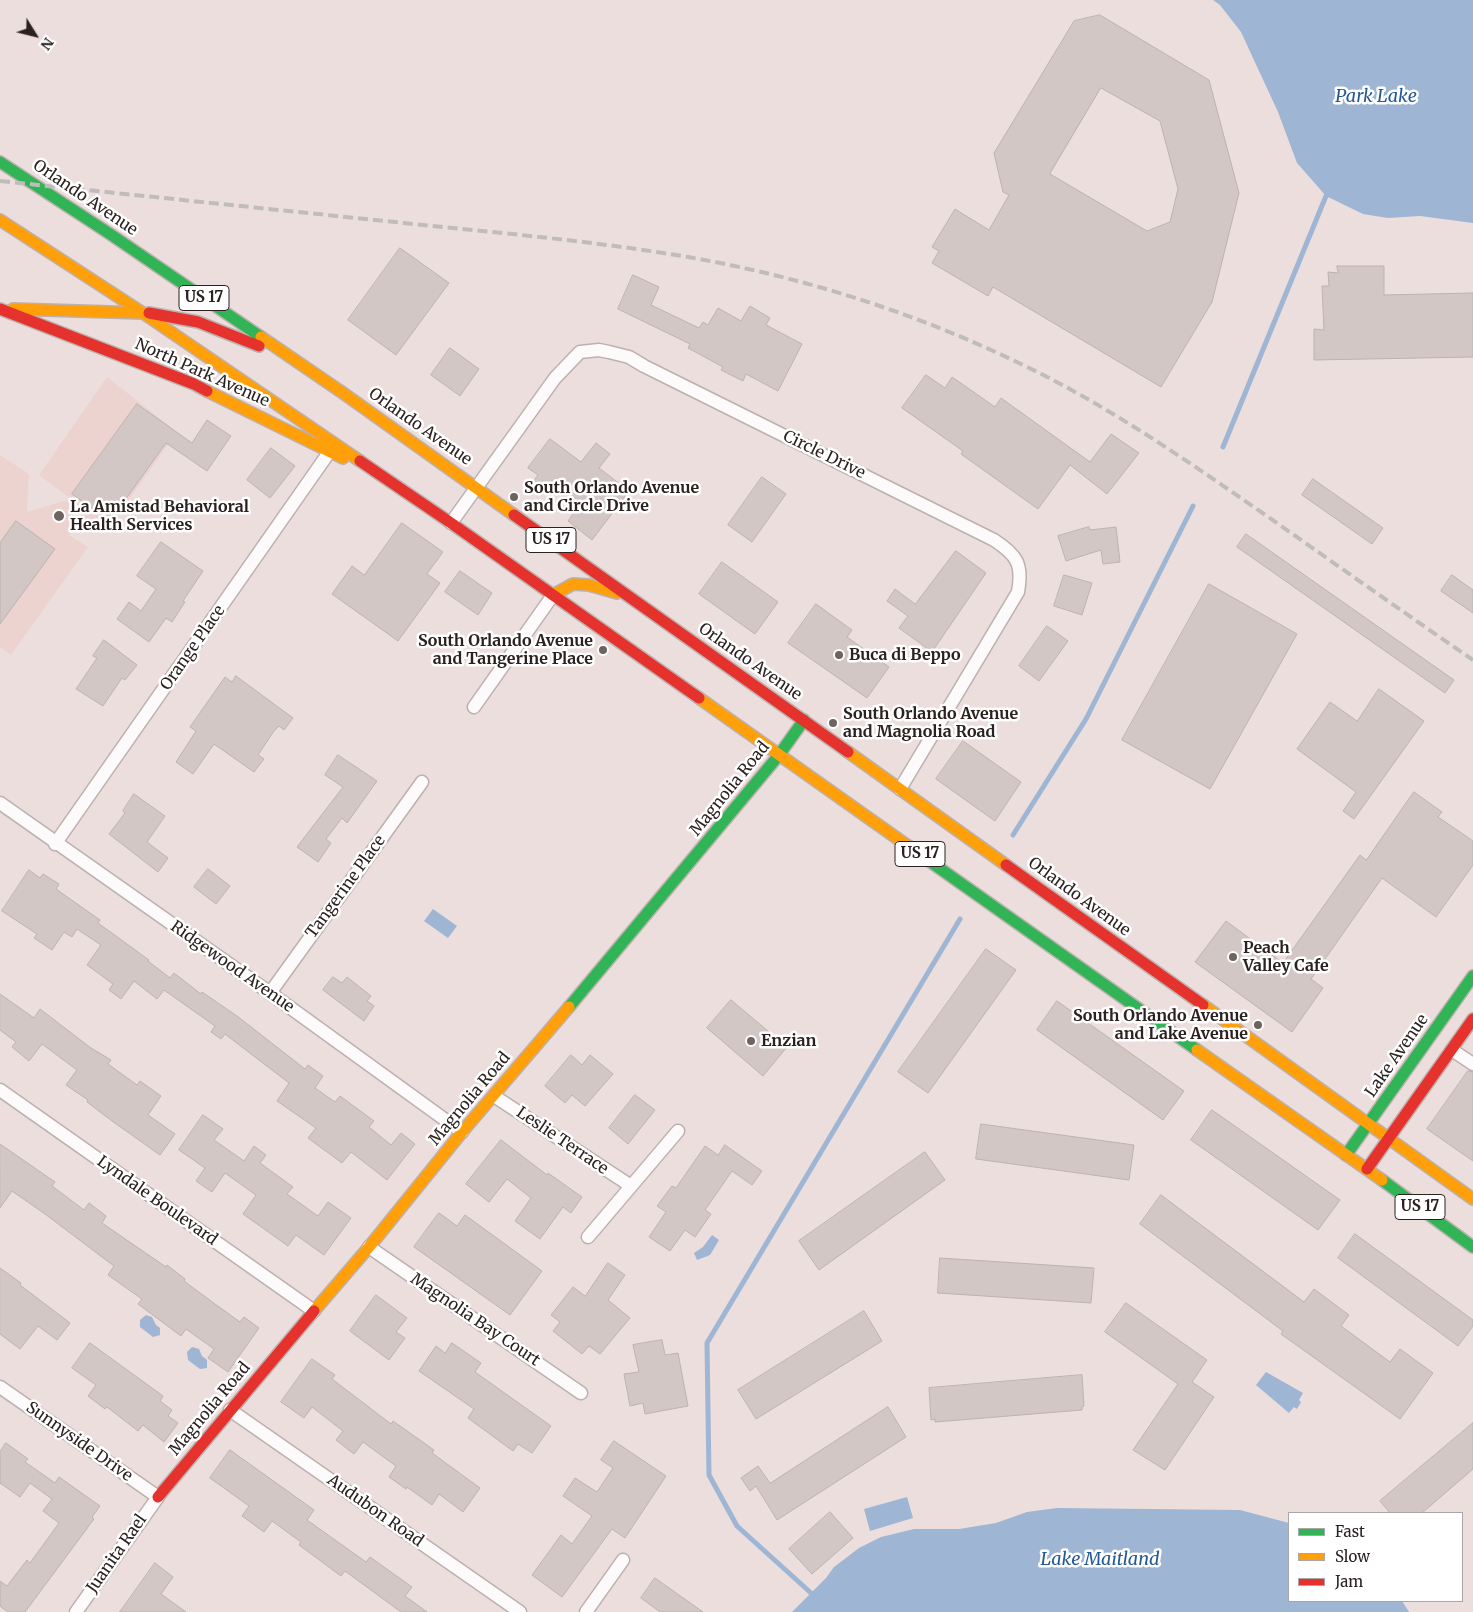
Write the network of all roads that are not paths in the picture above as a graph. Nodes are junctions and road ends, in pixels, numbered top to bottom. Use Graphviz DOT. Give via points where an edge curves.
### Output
graph roads {
  1 [pos="0,162"];
  2 [pos="0,220"];
  3 [pos="0,309"];
  4 [pos="143,313"];
  5 [pos="298,361"];
  6 [pos="330,451"];
  7 [pos="387,479"];
  8 [pos="477,487"];
  9 [pos="451,523"];
  10 [pos="553,595"];
  11 [pos="629,596"];
  12 [pos="474,707"];
  13 [pos="804,720"];
  14 [pos="779,756"];
  15 [pos="422,782"];
  16 [pos="900,790"];
  17 [pos="0,803"];
  18 [pos="55,844"];
  19 [pos="1473,976"];
  20 [pos="270,993"];
  21 [pos="1473,1019"];
  22 [pos="1452,1050"];
  23 [pos="1473,1064"];
  24 [pos="0,1090"];
  25 [pos="494,1096"];
  26 [pos="1370,1123"];
  27 [pos="678,1131"];
  28 [pos="462,1132"];
  29 [pos="1390,1138"];
  30 [pos="1346,1155"];
  31 [pos="1366,1169"];
  32 [pos="631,1186"];
  33 [pos="1473,1199"];
  34 [pos="588,1237"];
  35 [pos="369,1247"];
  36 [pos="1473,1247"];
  37 [pos="314,1311"];
  38 [pos="0,1387"];
  39 [pos="581,1393"];
  40 [pos="230,1410"];
  41 [pos="158,1497"];
  42 [pos="623,1560"];
  43 [pos="76,1612"];
  44 [pos="520,1612"];
  45 [pos="586,1612"];
  1 -- 5 [label="main road, Orlando Avenue / US 17"];
  2 -- 4 [label="main road, US 17"];
  3 -- 4 [label="main road, North Park Avenue"];
  3 -- 6 [label="main road, North Park Avenue" via="194,384"];
  4 -- 5 [label="main road, North Park Avenue" via="198,322"];
  4 -- 7 [label="main road, US 17"];
  5 -- 8 [label="main road, Orlando Avenue / US 17"];
  6 -- 7 [label="main road, North Park Avenue"];
  6 -- 18 [label="street, Orange Place"];
  7 -- 9 [label="main road, US 17"];
  8 -- 9 [label="street, Circle Drive"];
  8 -- 11 [label="main road, Orlando Avenue / US 17"];
  8 -- 16 [label="street, Circle Drive" via="555,378 580,352 599,350 629,357 1007,548 1016,559 1021,576 1018,592"];
  9 -- 10 [label="main road, US 17"];
  10 -- 11 [label="main road" via="573,584"];
  10 -- 12 [label="street"];
  10 -- 14 [label="main road, US 17"];
  11 -- 13 [label="main road, Orlando Avenue / US 17"];
  13 -- 14 [label="main road, Magnolia Road"];
  13 -- 16 [label="main road, Orlando Avenue / US 17"];
  14 -- 25 [label="main road, Magnolia Road"];
  14 -- 30 [label="main road, US 17"];
  15 -- 20 [label="street, Tangerine Place"];
  16 -- 26 [label="main road, Orlando Avenue / US 17"];
  17 -- 18 [label="street, Ridgewood Avenue"];
  18 -- 20 [label="street, Ridgewood Avenue"];
  19 -- 26 [label="main road, Lake Avenue"];
  20 -- 28 [label="street, Ridgewood Avenue"];
  21 -- 22 [label="main road"];
  22 -- 23 [label="street"];
  22 -- 29 [label="main road"];
  24 -- 37 [label="street, Lyndale Boulevard"];
  25 -- 28 [label="main road, Magnolia Road"];
  25 -- 32 [label="street, Leslie Terrace"];
  26 -- 29 [label="main road, Orlando Avenue / US 17"];
  26 -- 30 [label="main road, Lake Avenue"];
  27 -- 32 [label="street"];
  28 -- 35 [label="main road, Magnolia Road"];
  29 -- 31 [label="main road"];
  29 -- 33 [label="main road, Orlando Avenue / US 17"];
  30 -- 31 [label="main road, US 17"];
  31 -- 36 [label="main road, US 17"];
  32 -- 34 [label="street"];
  35 -- 37 [label="main road, Magnolia Road"];
  35 -- 39 [label="street, Magnolia Bay Court"];
  37 -- 40 [label="main road, Magnolia Road"];
  38 -- 41 [label="street, Sunnyside Drive"];
  40 -- 41 [label="main road, Magnolia Road"];
  40 -- 44 [label="street, Audubon Road"];
  41 -- 43 [label="street, Juanita Rael"];
  42 -- 45 [label="street"];
}
